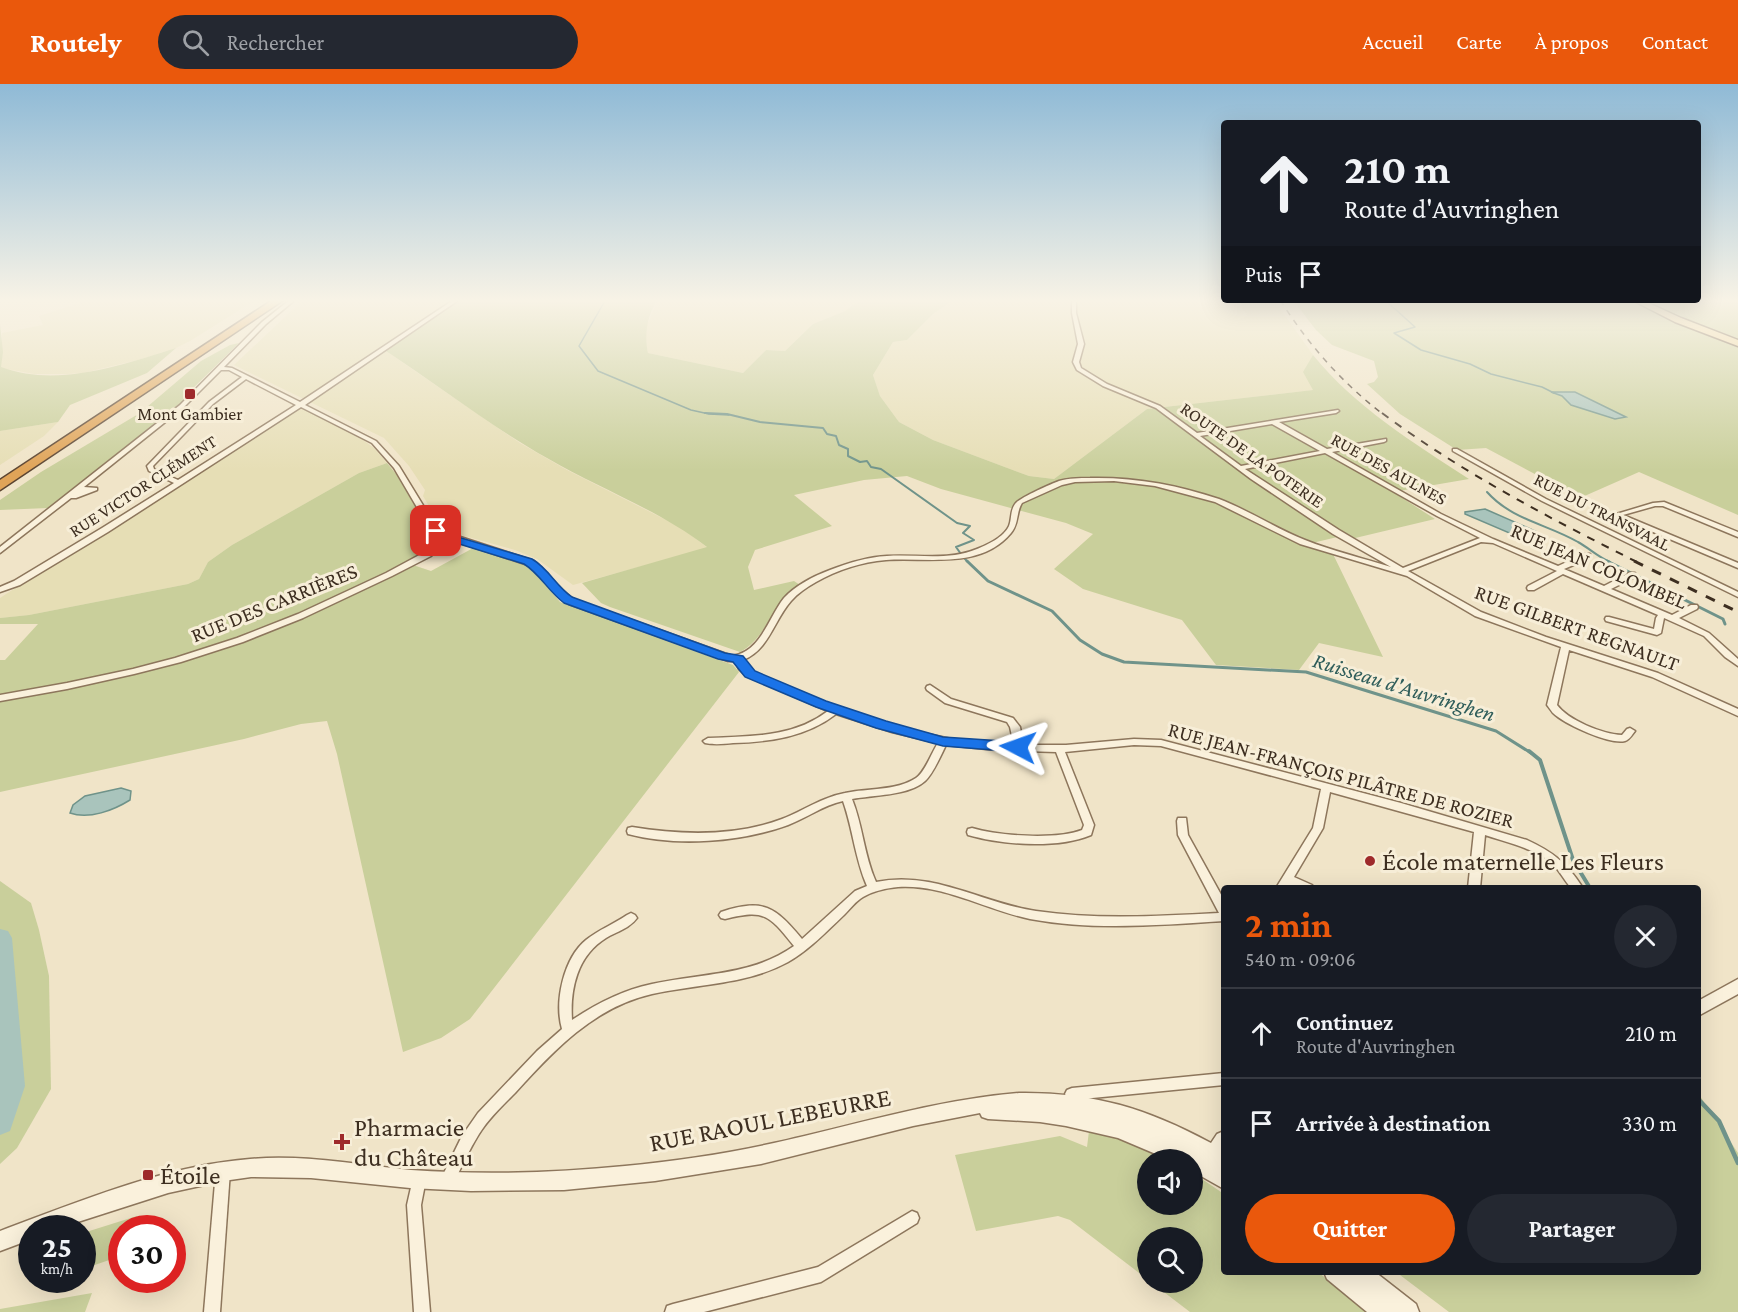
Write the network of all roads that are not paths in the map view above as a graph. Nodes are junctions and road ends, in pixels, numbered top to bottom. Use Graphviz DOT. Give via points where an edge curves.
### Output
graph roads {
  1 [pos="185,356"];
  2 [pos="194,356"];
  3 [pos="230,356"];
  4 [pos="373,356"];
  5 [pos="1078,356"];
  6 [pos="217,370"];
  7 [pos="245,377"];
  8 [pos="301,405"];
  9 [pos="1336,411"];
  10 [pos="1274,422"];
  11 [pos="1195,435"];
  12 [pos="1384,440"];
  13 [pos="1455,450"];
  14 [pos="1328,452"];
  15 [pos="1240,468"];
  16 [pos="0,479"];
  17 [pos="177,482"];
  18 [pos="0,486"];
  19 [pos="82,488"];
  20 [pos="1738,535"];
  21 [pos="444,536"];
  22 [pos="1490,540"];
  23 [pos="0,551"];
  24 [pos="1587,556"];
  25 [pos="0,557"];
  26 [pos="1738,566"];
  27 [pos="1560,570"];
  28 [pos="1403,572"];
  29 [pos="1632,575"];
  30 [pos="1531,588"];
  31 [pos="1605,589"];
  32 [pos="0,590"];
  33 [pos="1738,595"];
  34 [pos="1694,607"];
  35 [pos="1664,614"];
  36 [pos="1673,618"];
  37 [pos="1609,619"];
  38 [pos="1565,647"];
  39 [pos="738,659"];
  40 [pos="1738,663"];
  41 [pos="930,688"];
  42 [pos="0,698"];
  43 [pos="836,709"];
  44 [pos="1738,713"];
  45 [pos="1630,731"];
  46 [pos="708,741"];
  47 [pos="943,742"];
  48 [pos="1018,747"];
  49 [pos="1059,748"];
  50 [pos="1326,787"];
  51 [pos="846,796"];
  52 [pos="1182,821"];
  53 [pos="1480,830"];
  54 [pos="632,831"];
  55 [pos="972,832"];
  56 [pos="1285,883"];
  57 [pos="1474,885"];
  58 [pos="1575,885"];
  59 [pos="873,888"];
  60 [pos="1221,905"];
  61 [pos="725,915"];
  62 [pos="1221,917"];
  63 [pos="631,918"];
  64 [pos="801,946"];
  65 [pos="1738,987"];
  66 [pos="1701,1007"];
  67 [pos="568,1029"];
  68 [pos="1221,1079"];
  69 [pos="1072,1094"];
  70 [pos="1208,1158"];
  71 [pos="223,1171"];
  72 [pos="1221,1176"];
  73 [pos="419,1179"];
  74 [pos="447,1181"];
  75 [pos="72,1215"];
  76 [pos="912,1218"];
  77 [pos="18,1234"];
  78 [pos="0,1240"];
  79 [pos="1338,1275"];
  80 [pos="1363,1275"];
  81 [pos="212,1312"];
  82 [pos="422,1312"];
  83 [pos="673,1312"];
  84 [pos="1384,1312"];
  85 [pos="1408,1312"];
  1 -- 16 [label="highway"];
  2 -- 18 [label="highway"];
  3 -- 6 [label="street"];
  4 -- 8 [label="street"];
  5 -- 11 [label="street, ROUTE DE LA POTERIE" via="1078,368 1088,376 1155,405"];
  6 -- 7 [label="street" via="228,369"];
  6 -- 19 [label="street" via="190,404"];
  7 -- 8 [label="street"];
  7 -- 17 [label="street" via="211,403 150,466"];
  8 -- 17 [label="street, RUE VICTOR CLÉMENT"];
  8 -- 21 [label="street" via="378,446 397,467 433,527"];
  9 -- 10 [label="street"];
  10 -- 11 [label="street"];
  10 -- 14 [label="street, RUE DES AULNES"];
  11 -- 15 [label="street, ROUTE DE LA POTERIE"];
  12 -- 14 [label="street"];
  13 -- 33 [label="street, RUE DU TRANSVAAL" via="1544,500"];
  14 -- 15 [label="street"];
  14 -- 22 [label="street, RUE DES AULNES"];
  15 -- 28 [label="street, ROUTE DE LA POTERIE"];
  17 -- 32 [label="street, RUE VICTOR CLÉMENT" via="105,530"];
  19 -- 23 [label="street"];
  19 -- 25 [label="street" via="95,489 74,497"];
  20 -- 26 [label="street" via="1664,504 1616,515"];
  21 -- 39 [label="street" via="531,563 559,595 576,604"];
  21 -- 42 [label="street, RUE DES CARRIÈRES" via="418,561 241,640 136,671"];
  22 -- 27 [label="street, RUE JEAN COLOMBEL"];
  22 -- 28 [label="street, RUE JEAN COLOMBEL" via="1480,540"];
  24 -- 27 [label="street"];
  27 -- 30 [label="street"];
  27 -- 31 [label="street, RUE JEAN COLOMBEL"];
  28 -- 38 [label="street, RUE GILBERT REGNAULT" via="1478,614"];
  28 -- 39 [label="street" via="1310,544 1232,507 1187,492 1128,480 1071,480 1020,502 1009,530 979,551 949,557 874,560 811,582 784,602 762,641"];
  29 -- 31 [label="street"];
  31 -- 35 [label="street, RUE JEAN COLOMBEL"];
  34 -- 36 [label="street"];
  35 -- 36 [label="street, RUE JEAN COLOMBEL"];
  35 -- 37 [label="street" via="1657,633"];
  36 -- 40 [label="street, RUE JEAN COLOMBEL" via="1709,635 1724,654"];
  38 -- 44 [label="street, RUE GILBERT REGNAULT" via="1655,675"];
  38 -- 45 [label="street" via="1553,709 1566,719 1614,738 1624,738"];
  39 -- 43 [label="street, RUE JEAN-FRANÇOIS PILÂTRE DE ROZIER" via="745,671 754,676"];
  41 -- 48 [label="street" via="948,701 1010,720"];
  43 -- 46 [label="street" via="816,725 797,733"];
  43 -- 47 [label="street, RUE JEAN-FRANÇOIS PILÂTRE DE ROZIER"];
  47 -- 48 [label="street, RUE JEAN-FRANÇOIS PILÂTRE DE ROZIER"];
  47 -- 51 [label="street" via="917,782"];
  48 -- 49 [label="street, RUE JEAN-FRANÇOIS PILÂTRE DE ROZIER"];
  49 -- 50 [label="street, RUE JEAN-FRANÇOIS PILÂTRE DE ROZIER" via="1161,743"];
  49 -- 55 [label="street" via="1089,825 1087,832 1073,838 993,838"];
  50 -- 53 [label="street, RUE JEAN-FRANÇOIS PILÂTRE DE ROZIER"];
  50 -- 56 [label="street" via="1318,828"];
  51 -- 54 [label="street" via="782,823 744,832 687,836"];
  51 -- 59 [label="street" via="857,826 864,869"];
  52 -- 60 [label="street" via="1183,835"];
  53 -- 57 [label="street"];
  53 -- 58 [label="street, RUE JEAN-FRANÇOIS PILÂTRE DE ROZIER" via="1544,853 1565,870"];
  59 -- 62 [label="street" via="920,884 1020,912 1086,921"];
  59 -- 64 [label="street" via="859,894"];
  61 -- 64 [label="street" via="750,909 767,911"];
  63 -- 67 [label="street" via="588,944 580,954 564,1008"];
  64 -- 67 [label="street" via="747,974 633,994"];
  65 -- 66 [label="street"];
  67 -- 74 [label="street" via="479,1122"];
  68 -- 69 [label="street"];
  70 -- 72 [label="street, RUE RAOUL LEBEURRE"];
  70 -- 74 [label="street, RUE RAOUL LEBEURRE" via="1075,1119 994,1111 933,1115 762,1155 657,1172 542,1182"];
  71 -- 73 [label="street, RUE RAOUL LEBEURRE" via="277,1167"];
  71 -- 75 [label="street, RUE RAOUL LEBEURRE" via="144,1190"];
  71 -- 81 [label="street"];
  73 -- 74 [label="street, RUE RAOUL LEBEURRE"];
  73 -- 82 [label="street" via="414,1204"];
  76 -- 83 [label="street" via="821,1274"];
  77 -- 78 [label="street, RUE RAOUL LEBEURRE"];
  79 -- 84 [label="street"];
  80 -- 85 [label="street"];
}
